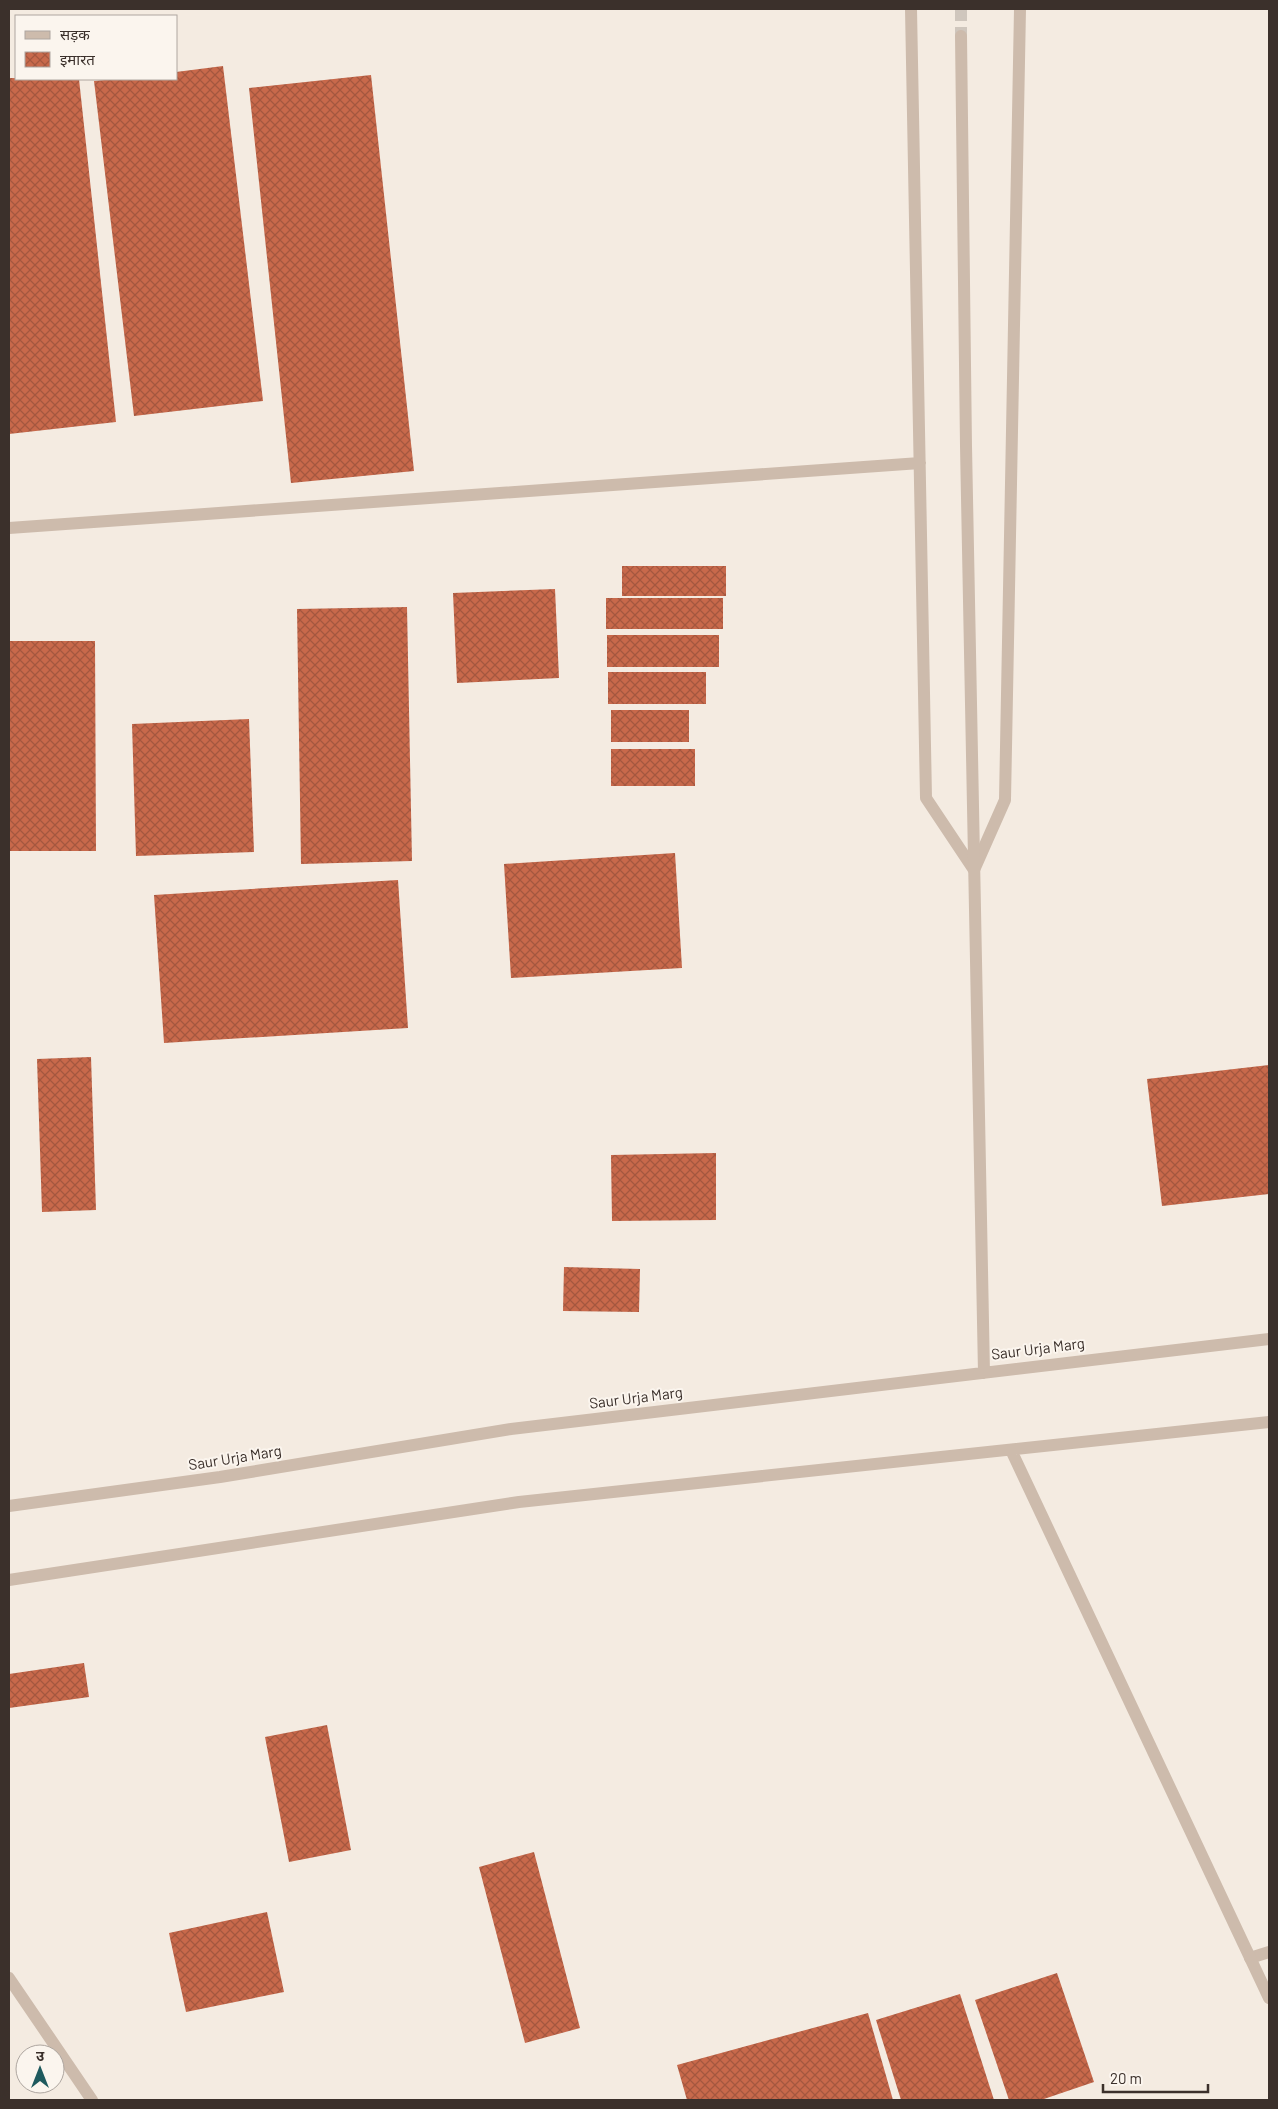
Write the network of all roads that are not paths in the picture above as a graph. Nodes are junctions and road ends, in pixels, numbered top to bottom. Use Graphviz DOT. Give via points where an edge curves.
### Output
graph roads {
  1 [pos="911,9"];
  2 [pos="1020,9"];
  3 [pos="961,36"];
  4 [pos="920,463"];
  5 [pos="9,528"];
  6 [pos="974,870"];
  7 [pos="1269,1339"];
  8 [pos="984,1373"];
  9 [pos="1269,1422"];
  10 [pos="1011,1450"];
  11 [pos="9,1506"];
  12 [pos="9,1580"];
  13 [pos="1269,1952"];
  14 [pos="1250,1958"];
  15 [pos="9,1978"];
  16 [pos="1269,1998"];
  17 [pos="92,2100"];
  1 -- 4 [label="street"];
  2 -- 6 [label="street" via="1004,800"];
  3 -- 6 [label="street"];
  4 -- 5 [label="street"];
  4 -- 6 [label="street" via="926,798"];
  6 -- 8 [label="street"];
  7 -- 8 [label="street, Saur Urja Marg"];
  8 -- 11 [label="street, Saur Urja Marg" via="510,1429 230,1475"];
  9 -- 10 [label="street"];
  10 -- 12 [label="street" via="519,1502"];
  10 -- 14 [label="street"];
  13 -- 14 [label="street"];
  14 -- 16 [label="street"];
  15 -- 17 [label="street"];
}
